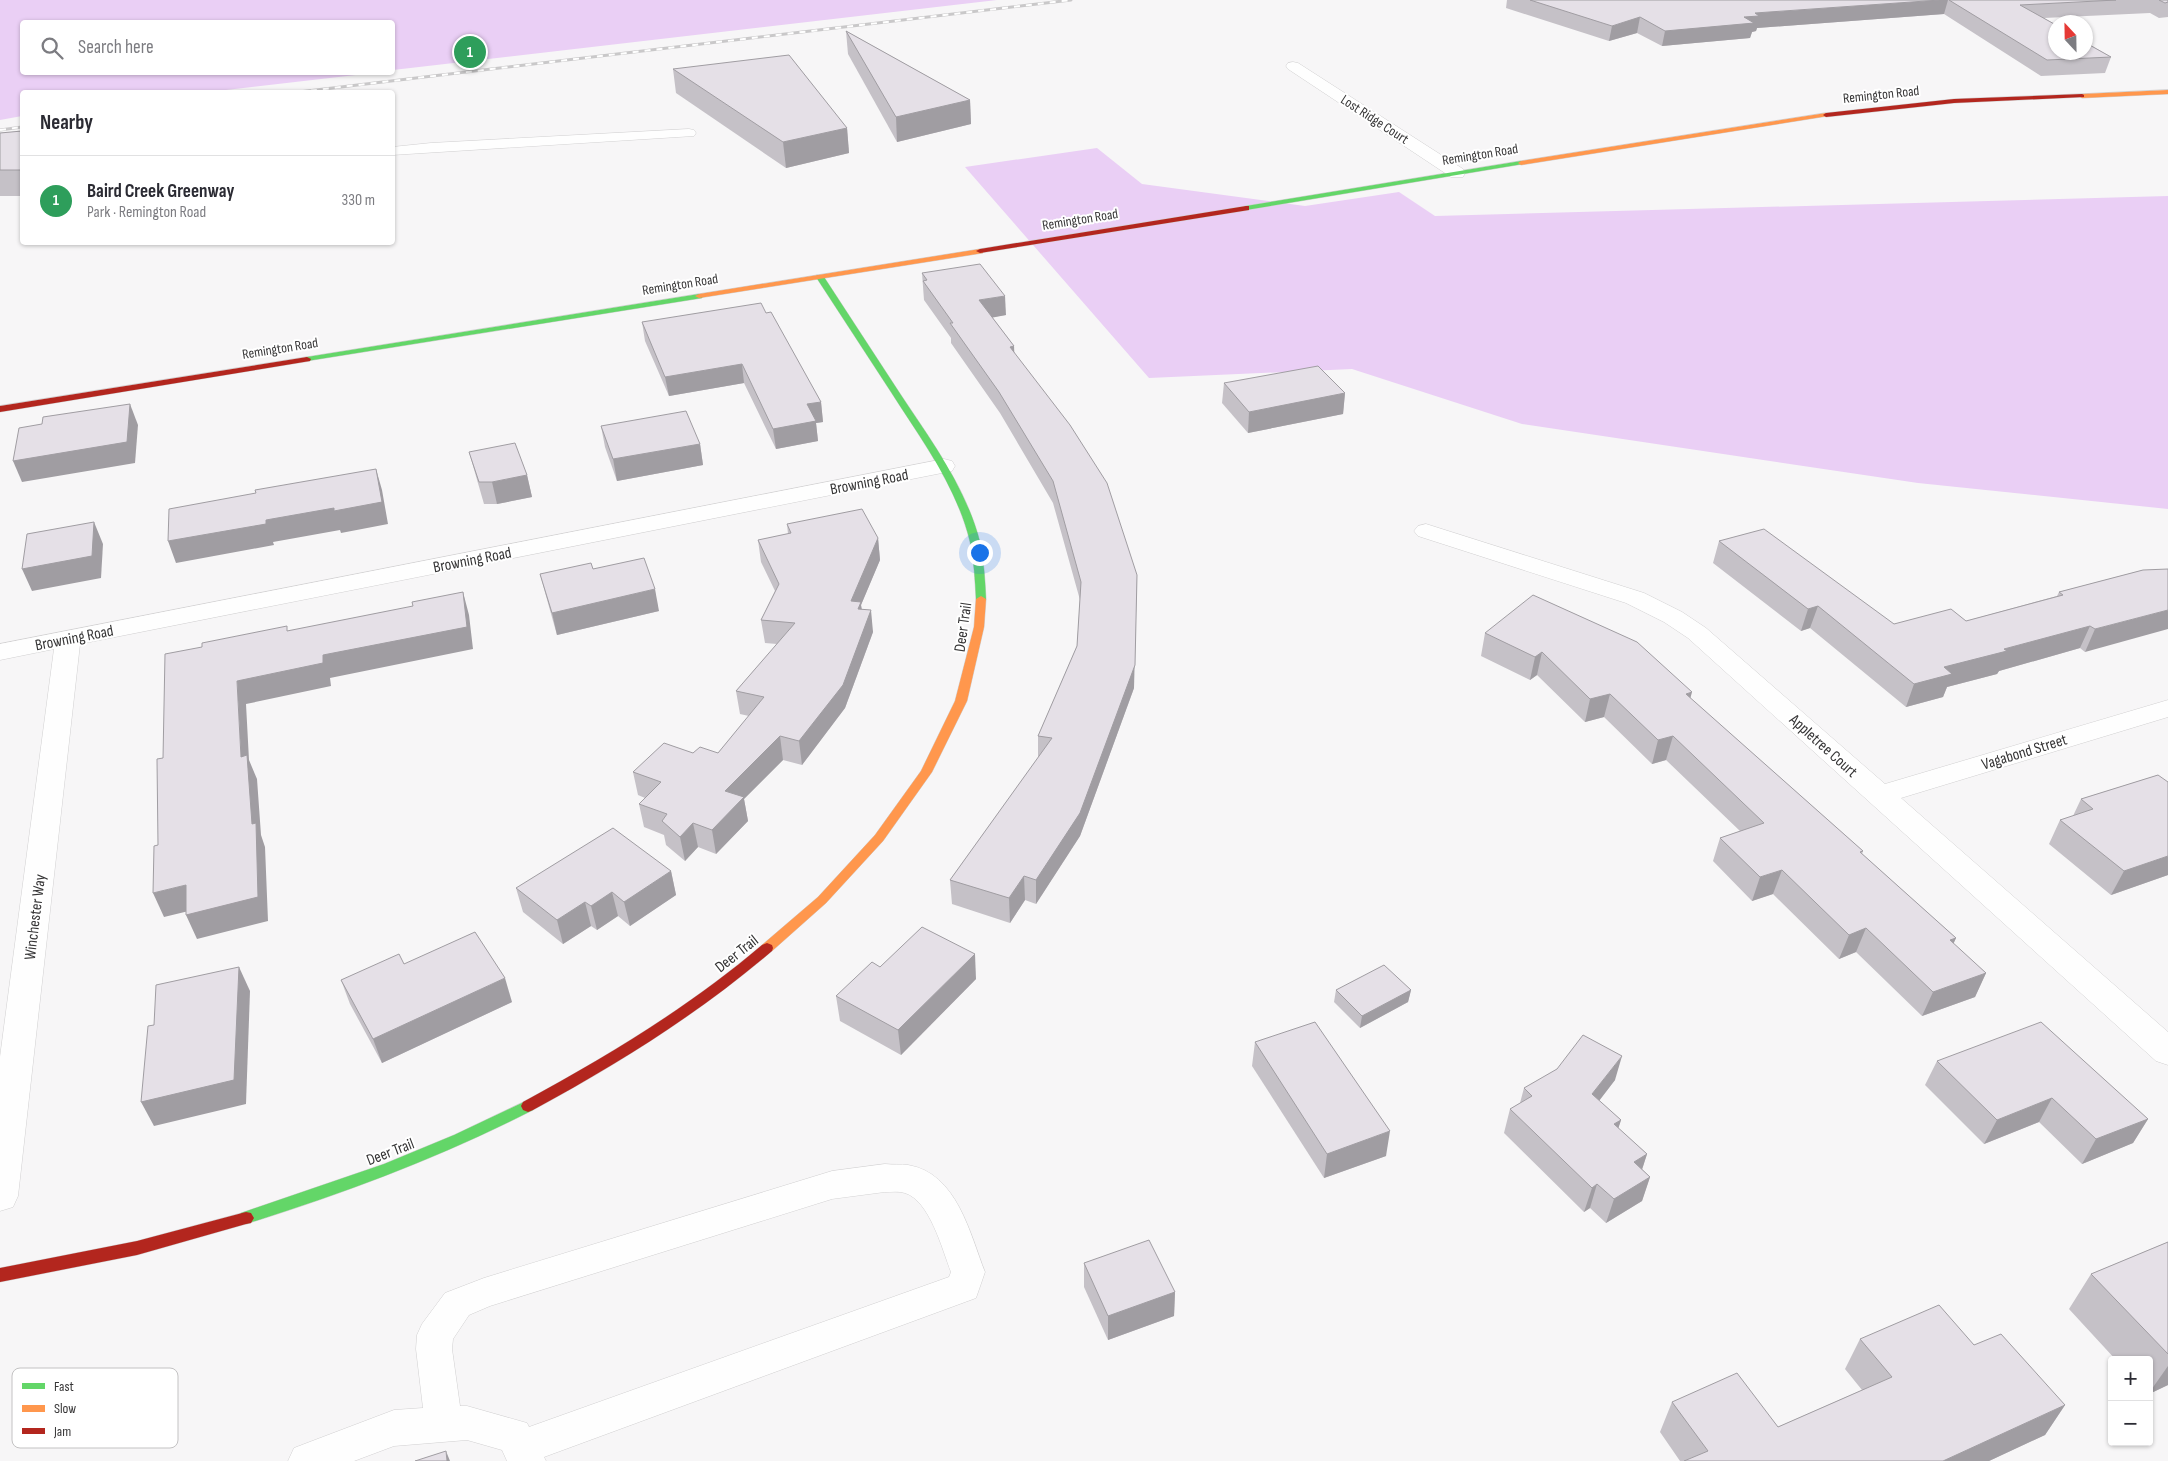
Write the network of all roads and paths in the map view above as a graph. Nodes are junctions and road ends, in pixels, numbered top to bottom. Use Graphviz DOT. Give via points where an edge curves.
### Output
graph roads {
  1 [pos="1293,66"];
  2 [pos="2168,92"];
  3 [pos="689,133"];
  4 [pos="395,151"];
  5 [pos="1457,173"];
  6 [pos="820,277"];
  7 [pos="0,408"];
  8 [pos="944,466"];
  9 [pos="1426,531"];
  10 [pos="68,639"];
  11 [pos="0,652"];
  12 [pos="2168,708"];
  13 [pos="1880,794"];
  14 [pos="2168,1052"];
  15 [pos="0,1196"];
  16 [pos="0,1275"];
  17 [pos="444,1424"];
  18 [pos="524,1454"];
  19 [pos="308,1461"];
  1 -- 5 [label="street, Lost Ridge Court"];
  2 -- 5 [label="street, Remington Road" via="1954,101 1823,115"];
  3 -- 4 [label="lane"];
  5 -- 6 [label="street, Remington Road"];
  6 -- 7 [label="street, Remington Road"];
  6 -- 8 [label="street, Deer Trail"];
  8 -- 10 [label="street, Browning Road"];
  8 -- 16 [label="street, Deer Trail" via="962,500 978,547 982,598 976,654 963,697 938,751 909,799 854,867 782,938 705,998 615,1058 514,1114 413,1161 279,1208 137,1248"];
  9 -- 13 [label="street, Appletree Court" via="1635,598 1673,616 1697,633"];
  10 -- 11 [label="street, Browning Road"];
  10 -- 15 [label="street, Winchester Way"];
  12 -- 13 [label="street, Vagabond Street"];
  13 -- 14 [label="street, Appletree Court"];
  17 -- 18 [label="lane" via="467,1423 514,1436"];
  17 -- 18 [label="lane" via="435,1335 457,1304 832,1185 885,1178 909,1180 927,1189 941,1205 968,1272 964,1287"];
  17 -- 19 [label="lane" via="394,1428"];
}
